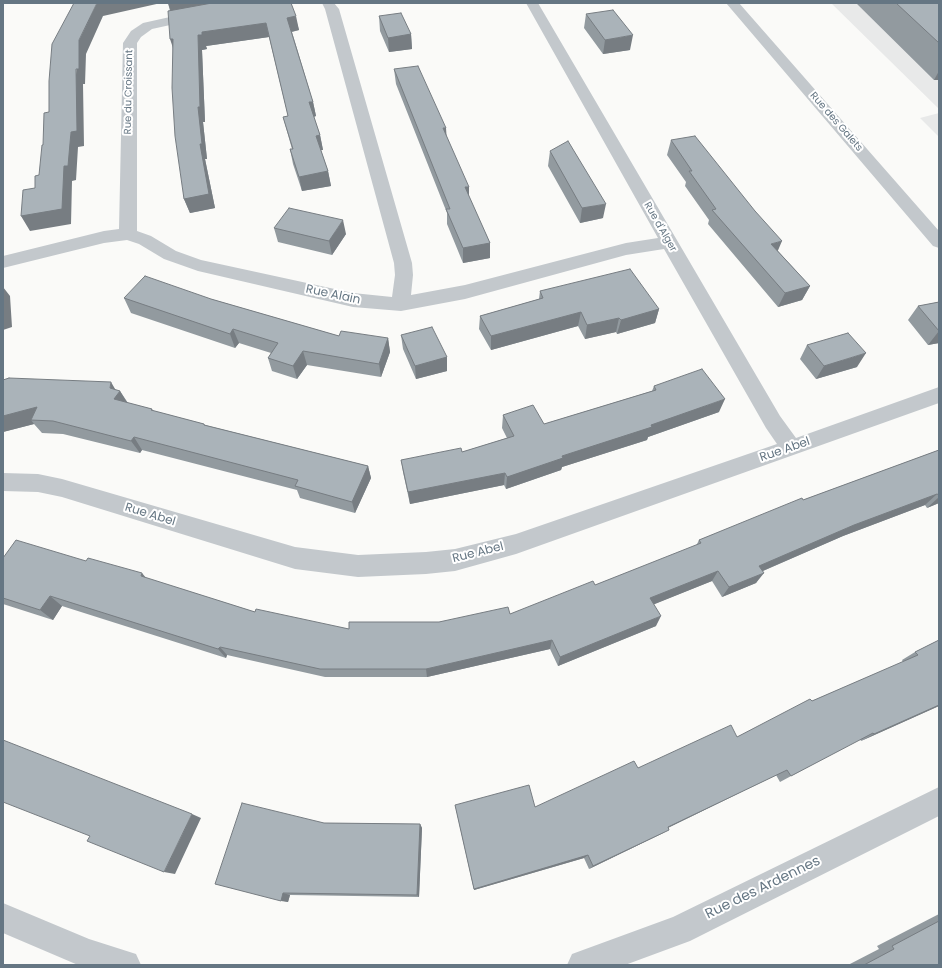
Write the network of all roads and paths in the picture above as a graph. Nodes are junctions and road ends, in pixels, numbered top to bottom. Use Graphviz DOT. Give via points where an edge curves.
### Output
graph roads {
  1 [pos="328,3"];
  2 [pos="532,3"];
  3 [pos="732,3"];
  4 [pos="208,13"];
  5 [pos="128,234"];
  6 [pos="669,242"];
  7 [pos="939,242"];
  8 [pos="3,262"];
  9 [pos="401,304"];
  10 [pos="939,395"];
  11 [pos="792,448"];
  12 [pos="3,482"];
  13 [pos="939,801"];
  14 [pos="3,918"];
  15 [pos="125,965"];
  16 [pos="583,965"];
  1 -- 9 [label="street" via="332,9 403,263"];
  2 -- 6 [label="street, Rue d'Alger"];
  3 -- 7 [label="street, Rue des Galets"];
  4 -- 5 [label="street, Rue du Croissant" via="155,24 136,34 130,43"];
  5 -- 8 [label="street, Rue Alain" via="104,237"];
  5 -- 9 [label="street, Rue Alain" via="146,240 170,255 198,265 353,300"];
  6 -- 9 [label="street, Rue Alain" via="626,249 465,292"];
  6 -- 11 [label="street, Rue d'Alger" via="773,422"];
  10 -- 11 [label="street, Rue Abel"];
  11 -- 12 [label="street, Rue Abel" via="488,552 455,560 392,565 358,566 294,558 62,488 38,483"];
  13 -- 16 [label="street, Rue des Ardennes" via="679,930"];
  14 -- 15 [label="street" via="82,951"];
}
